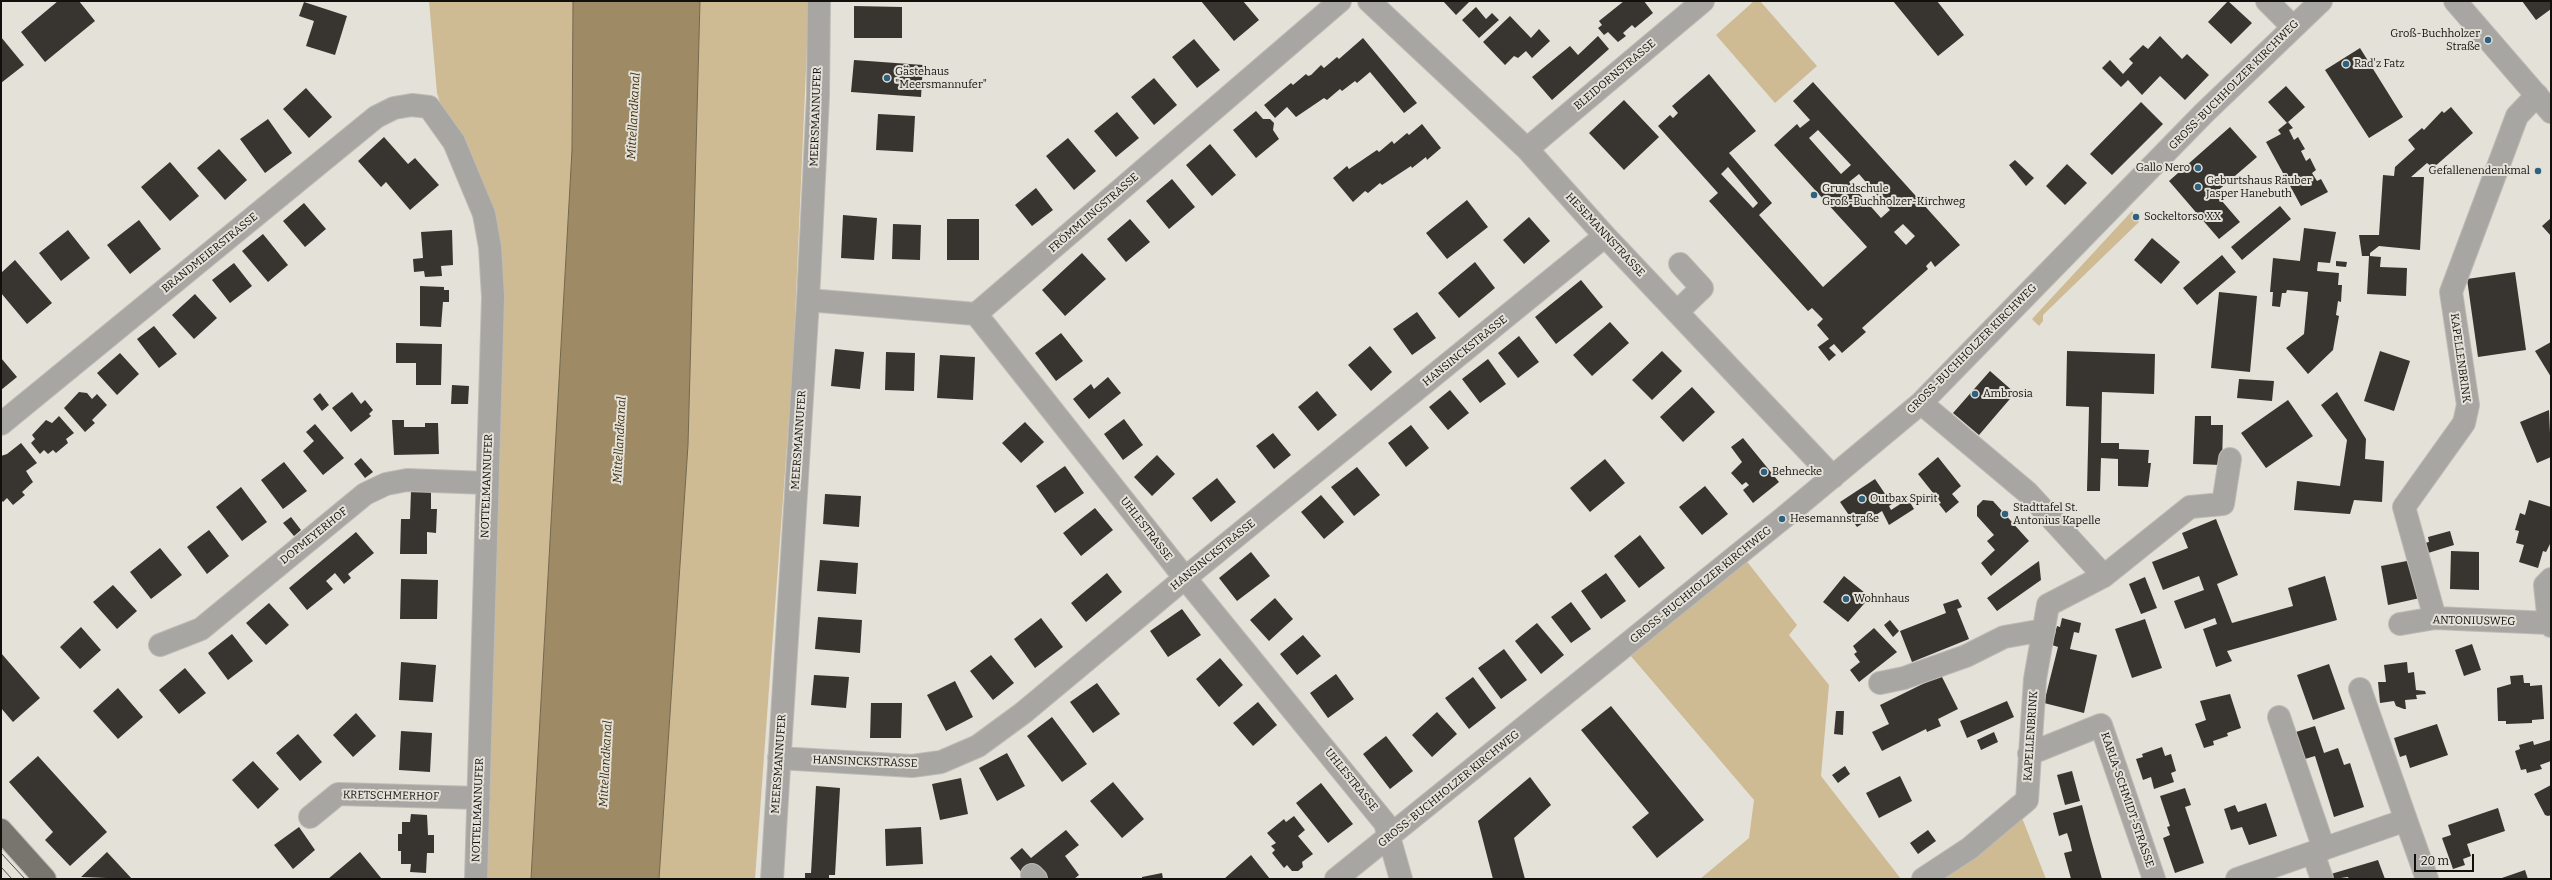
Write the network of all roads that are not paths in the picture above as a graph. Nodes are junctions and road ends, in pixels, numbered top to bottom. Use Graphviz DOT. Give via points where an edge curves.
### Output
graph roads {
  1 [pos="819,1"];
  2 [pos="1340,1"];
  3 [pos="1369,1"];
  4 [pos="1703,1"];
  5 [pos="2267,1"];
  6 [pos="2320,1"];
  7 [pos="2455,1"];
  8 [pos="2292,26"];
  9 [pos="2537,95"];
  10 [pos="430,107"];
  11 [pos="2551,112"];
  12 [pos="1527,149"];
  13 [pos="1606,236"];
  14 [pos="1680,264"];
  15 [pos="808,300"];
  16 [pos="1677,312"];
  17 [pos="976,314"];
  18 [pos="1921,403"];
  19 [pos="1,424"];
  20 [pos="2230,459"];
  21 [pos="1833,477"];
  22 [pos="487,483"];
  23 [pos="2104,576"];
  24 [pos="1185,578"];
  25 [pos="2551,580"];
  26 [pos="2435,618"];
  27 [pos="2400,624"];
  28 [pos="2550,624"];
  29 [pos="2044,630"];
  30 [pos="160,645"];
  31 [pos="1880,683"];
  32 [pos="2360,689"];
  33 [pos="2279,717"];
  34 [pos="2029,754"];
  35 [pos="779,758"];
  36 [pos="479,798"];
  37 [pos="310,816"];
  38 [pos="2406,820"];
  39 [pos="1,830"];
  40 [pos="1390,837"];
  41 [pos="2319,851"];
  42 [pos="45,879"];
  43 [pos="476,879"];
  44 [pos="772,879"];
  45 [pos="1336,879"];
  46 [pos="1401,879"];
  47 [pos="1923,879"];
  48 [pos="2154,879"];
  49 [pos="2237,879"];
  50 [pos="2322,879"];
  51 [pos="2427,879"];
  1 -- 15 [label="street, MEERSMANNUFER" via="818,96"];
  2 -- 17 [label="street, FRÖMMLINGSTRASSE"];
  3 -- 12 [label="street, HESEMANNSTRASSE"];
  4 -- 12 [label="street, BLEIDORNSTRASSE"];
  5 -- 8 [label="street"];
  6 -- 8 [label="street, GROSS-BUCHHOLZER KIRCHWEG"];
  7 -- 9 [label="street"];
  8 -- 18 [label="street, GROSS-BUCHHOLZER KIRCHWEG"];
  9 -- 11 [label="street"];
  9 -- 26 [label="street, KAPELLENBRINK" via="2517,116 2451,292 2468,405 2464,423 2404,508"];
  10 -- 19 [label="street, BRANDMEIERSTRASSE" via="412,105 394,108 376,118"];
  10 -- 22 [label="street, NOTTELMANNUFER" via="454,142 484,214 490,247 493,296"];
  12 -- 13 [label="street, HESEMANNSTRASSE"];
  13 -- 16 [label="street, HESEMANNSTRASSE"];
  13 -- 24 [label="street, HANSINCKSTRASSE"];
  14 -- 16 [label="street" via="1707,294"];
  15 -- 17 [label="street"];
  15 -- 35 [label="street, MEERSMANNUFER"];
  16 -- 21 [label="street, HESEMANNSTRASSE"];
  17 -- 24 [label="street, UHLESTRASSE"];
  18 -- 21 [label="street, GROSS-BUCHHOLZER KIRCHWEG"];
  18 -- 23 [label="street" via="2028,493"];
  20 -- 23 [label="street, KAPELLENBRINK" via="2223,504 2190,507"];
  21 -- 40 [label="street, GROSS-BUCHHOLZER KIRCHWEG"];
  22 -- 30 [label="street, DOPMEYERHOF" via="407,480 386,484 372,491 201,629"];
  22 -- 36 [label="street, NOTTELMANNUFER"];
  23 -- 29 [label="street, KAPELLENBRINK" via="2048,605"];
  24 -- 35 [label="street, HANSINCKSTRASSE" via="1023,713 978,746 949,759 912,766"];
  24 -- 40 [label="street, UHLESTRASSE" via="1385,823"];
  25 -- 28 [label="street, ANTONIUSWEG" via="2545,585"];
  26 -- 27 [label="street, ANTONIUSWEG"];
  26 -- 28 [label="street, ANTONIUSWEG"];
  29 -- 31 [label="street" via="2004,637 1966,656 1904,678"];
  29 -- 34 [label="street, KAPELLENBRINK" via="2035,679"];
  32 -- 38 [label="street"];
  33 -- 41 [label="street"];
  34 -- 47 [label="street, KAPELLENBRINK" via="2027,800 1970,848"];
  34 -- 48 [label="street, KARLA-SCHMIDT-STRASSE" via="2101,726"];
  35 -- 44 [label="street, MEERSMANNUFER"];
  36 -- 37 [label="street, KRETSCHMERHOF" via="338,794"];
  36 -- 43 [label="street, NOTTELMANNUFER"];
  38 -- 41 [label="street"];
  38 -- 51 [label="street"];
  39 -- 42 [label="main road"];
  40 -- 45 [label="street, GROSS-BUCHHOLZER KIRCHWEG"];
  40 -- 46 [label="street, UHLESTRASSE"];
  41 -- 49 [label="street"];
  41 -- 50 [label="street"];
}
